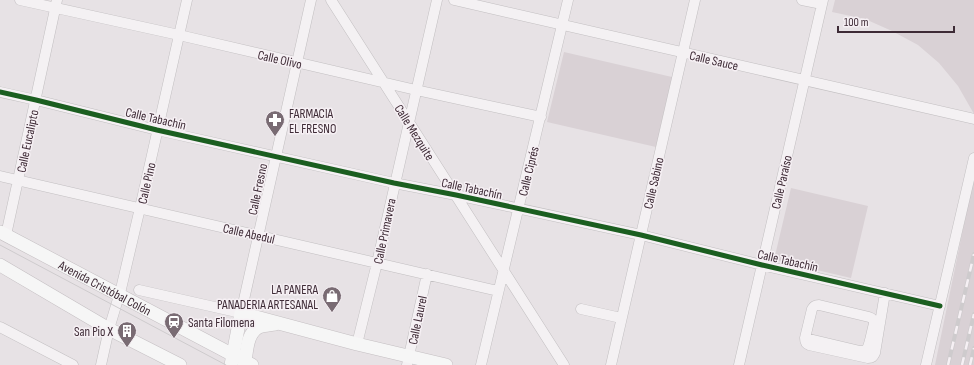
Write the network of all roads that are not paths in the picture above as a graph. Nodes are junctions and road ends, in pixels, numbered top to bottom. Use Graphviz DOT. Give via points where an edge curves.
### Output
graph roads {
  1 [pos="20,0"];
  2 [pos="187,0"];
  3 [pos="311,0"];
  4 [pos="332,0"];
  5 [pos="437,0"];
  6 [pos="454,0"];
  7 [pos="568,0"];
  8 [pos="694,0"];
  9 [pos="802,0"];
  10 [pos="823,2"];
  11 [pos="56,4"];
  12 [pos="563,25"];
  13 [pos="179,35"];
  14 [pos="683,52"];
  15 [pos="297,63"];
  16 [pos="805,80"];
  17 [pos="384,82"];
  18 [pos="416,90"];
  19 [pos="0,92"];
  20 [pos="36,100"];
  21 [pos="541,117"];
  22 [pos="974,120"];
  23 [pos="409,121"];
  24 [pos="157,130"];
  25 [pos="276,156"];
  26 [pos="974,158"];
  27 [pos="0,176"];
  28 [pos="18,180"];
  29 [pos="394,184"];
  30 [pos="456,195"];
  31 [pos="140,208"];
  32 [pos="518,208"];
  33 [pos="3,234"];
  34 [pos="259,235"];
  35 [pos="641,235"];
  36 [pos="377,263"];
  37 [pos="0,265"];
  38 [pos="762,265"];
  39 [pos="504,271"];
  40 [pos="427,274"];
  41 [pos="139,290"];
  42 [pos="498,291"];
  43 [pos="885,293"];
  44 [pos="119,295"];
  45 [pos="940,306"];
  46 [pos="581,309"];
  47 [pos="241,313"];
  48 [pos="621,318"];
  49 [pos="280,324"];
  50 [pos="0,327"];
  51 [pos="109,329"];
  52 [pos="805,338"];
  53 [pos="358,344"];
  54 [pos="408,360"];
  55 [pos="241,362"];
  56 [pos="172,363"];
  57 [pos="73,365"];
  58 [pos="102,365"];
  59 [pos="446,365"];
  60 [pos="480,365"];
  61 [pos="564,365"];
  62 [pos="611,365"];
  63 [pos="739,365"];
  64 [pos="926,365"];
  1 -- 11 [label="street, Calle Olivo"];
  2 -- 13 [label="street, Calle Pino"];
  3 -- 15 [label="street, Calle Fresno"];
  4 -- 17 [label="street, Calle Mezquite"];
  5 -- 18 [label="street, Calle Primavera"];
  6 -- 12 [label="street, Calle Sauce"];
  7 -- 12 [label="street, Calle Ciprés"];
  8 -- 14 [label="street, Calle Sabino"];
  9 -- 10 [label="street"];
  10 -- 16 [label="street, Calle Paraíso"];
  11 -- 13 [label="street, Calle Olivo"];
  11 -- 20 [label="street, Calle Eucalipto"];
  12 -- 14 [label="street, Calle Sauce"];
  12 -- 21 [label="street, Calle Ciprés"];
  13 -- 15 [label="street, Calle Olivo"];
  13 -- 24 [label="street, Calle Pino"];
  14 -- 16 [label="street, Calle Sauce"];
  14 -- 35 [label="street, Calle Sabino"];
  15 -- 17 [label="street, Calle Olivo"];
  15 -- 25 [label="street, Calle Fresno"];
  16 -- 22 [label="street, Calle Sauce"];
  16 -- 38 [label="street, Calle Paraíso"];
  17 -- 18 [label="street, Calle Olivo"];
  17 -- 23 [label="street, Calle Mezquite"];
  18 -- 21 [label="street, Calle Olivo"];
  18 -- 23 [label="street, Calle Primavera"];
  19 -- 20 [label="street, Calle Tabachín"];
  20 -- 24 [label="street, Calle Tabachín"];
  20 -- 28 [label="street, Calle Eucalipto"];
  21 -- 32 [label="street, Calle Ciprés"];
  23 -- 29 [label="street, Calle Primavera"];
  23 -- 30 [label="street, Calle Mezquite"];
  24 -- 25 [label="street, Calle Tabachín"];
  24 -- 31 [label="street, Calle Pino"];
  25 -- 29 [label="street, Calle Tabachín"];
  25 -- 34 [label="street, Calle Fresno"];
  26 -- 45 [label="street"];
  27 -- 28 [label="street, Calle Abedul"];
  28 -- 31 [label="street, Calle Abedul"];
  28 -- 33 [label="street, Calle Eucalipto"];
  29 -- 30 [label="street, Calle Tabachín"];
  29 -- 36 [label="street, Calle Primavera"];
  30 -- 32 [label="street, Calle Tabachín"];
  30 -- 39 [label="street, Calle Mezquite"];
  31 -- 34 [label="street, Calle Abedul"];
  31 -- 44 [label="street, Calle Pino"];
  32 -- 35 [label="street, Calle Tabachín"];
  32 -- 39 [label="street, Calle Ciprés"];
  33 -- 44 [label="main road, Avenida Cristóbal Colón"];
  34 -- 36 [label="street, Calle Abedul"];
  34 -- 47 [label="street, Calle Fresno"];
  35 -- 38 [label="street, Calle Tabachín"];
  35 -- 48 [label="street, Calle Sabino"];
  36 -- 40 [label="street, Calle Abedul"];
  36 -- 53 [label="street, Calle Primavera"];
  37 -- 51 [label="main road"];
  38 -- 43 [label="street, Calle Tabachín"];
  38 -- 63 [label="street, Calle Paraíso"];
  39 -- 42 [label="street, Calle Ciprés"];
  39 -- 61 [label="street, Calle Mezquite"];
  40 -- 42 [label="street, Calle Abedul"];
  40 -- 54 [label="street, Calle Laurel"];
  41 -- 47 [label="street"];
  42 -- 60 [label="street, Calle Ciprés"];
  43 -- 45 [label="street, Calle Tabachín"];
  43 -- 52 [label="street" via="875,353 871,358 809,345 806,344"];
  44 -- 51 [label="street, Calle Pino"];
  44 -- 55 [label="main road, Avenida Cristóbal Colón"];
  45 -- 64 [label="street"];
  46 -- 48 [label="street"];
  47 -- 49 [label="main road"];
  47 -- 55 [label="main road, Calle Fresno"];
  48 -- 62 [label="street, Calle Sabino"];
  49 -- 53 [label="main road"];
  49 -- 55 [label="main road" via="265,325 254,330"];
  50 -- 57 [label="street"];
  51 -- 56 [label="main road"];
  51 -- 58 [label="street, Calle Pino"];
  52 -- 52 [label="street" via="812,309 816,305 869,317 874,321 868,346 863,351"];
  53 -- 54 [label="main road"];
  54 -- 59 [label="main road"];
}
